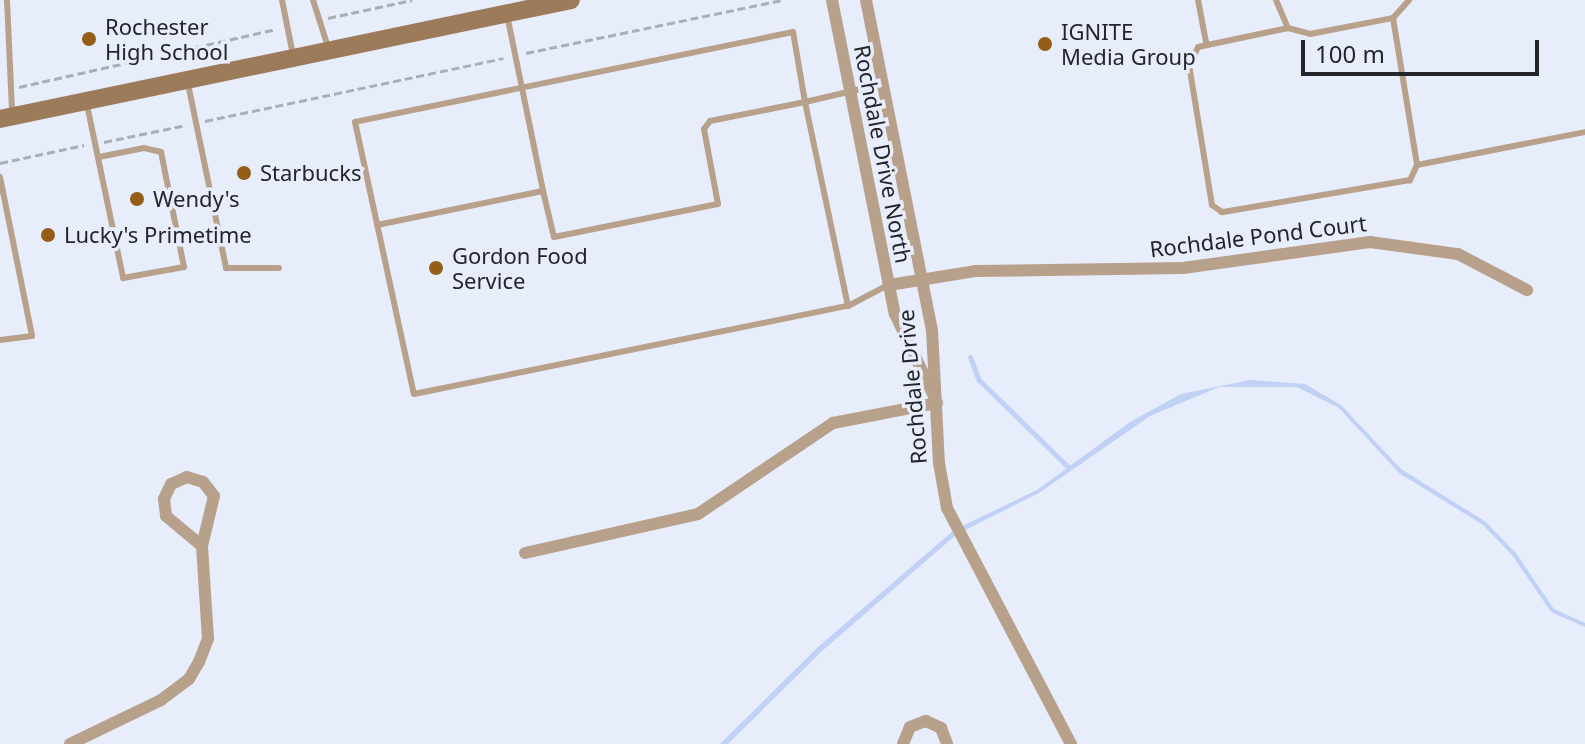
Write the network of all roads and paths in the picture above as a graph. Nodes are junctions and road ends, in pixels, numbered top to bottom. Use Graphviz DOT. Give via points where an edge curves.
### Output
graph roads {
  1 [pos="7,0"];
  2 [pos="282,0"];
  3 [pos="313,0"];
  4 [pos="412,0"];
  5 [pos="571,0"];
  6 [pos="781,0"];
  7 [pos="832,0"];
  8 [pos="866,0"];
  9 [pos="1198,0"];
  10 [pos="1276,0"];
  11 [pos="1409,0"];
  12 [pos="507,13"];
  13 [pos="1393,18"];
  14 [pos="322,19"];
  15 [pos="286,27"];
  16 [pos="1288,28"];
  17 [pos="1206,42"];
  18 [pos="329,51"];
  19 [pos="516,56"];
  20 [pos="293,58"];
  21 [pos="187,81"];
  22 [pos="882,84"];
  23 [pos="522,86"];
  24 [pos="11,89"];
  25 [pos="851,93"];
  26 [pos="86,101"];
  27 [pos="805,102"];
  28 [pos="6,118"];
  29 [pos="196,123"];
  30 [pos="1585,132"];
  31 [pos="96,143"];
  32 [pos="99,157"];
  33 [pos="0,163"];
  34 [pos="1417,165"];
  35 [pos="0,177"];
  36 [pos="543,191"];
  37 [pos="377,225"];
  38 [pos="279,268"];
  39 [pos="921,279"];
  40 [pos="889,285"];
  41 [pos="1527,290"];
  42 [pos="848,306"];
  43 [pos="0,340"];
  44 [pos="937,403"];
  45 [pos="202,546"];
  46 [pos="525,553"];
  47 [pos="70,744"];
  48 [pos="903,744"];
  49 [pos="947,744"];
  50 [pos="1071,744"];
  1 -- 24 [label="lane"];
  2 -- 15 [label="lane"];
  3 -- 14 [label="lane"];
  4 -- 14 [label="path"];
  5 -- 12 [label="main road"];
  6 -- 19 [label="path"];
  7 -- 25 [label="street, Rochdale Drive North"];
  8 -- 22 [label="street, Rochdale Drive"];
  9 -- 17 [label="lane"];
  10 -- 16 [label="lane"];
  11 -- 13 [label="lane"];
  12 -- 18 [label="main road"];
  12 -- 19 [label="lane"];
  13 -- 16 [label="lane" via="1310,34"];
  13 -- 34 [label="lane"];
  14 -- 18 [label="lane"];
  15 -- 20 [label="lane"];
  15 -- 24 [label="path"];
  16 -- 17 [label="lane"];
  17 -- 34 [label="lane" via="1189,65 1212,205 1222,212 1410,180"];
  18 -- 20 [label="main road"];
  19 -- 23 [label="lane"];
  19 -- 29 [label="path"];
  20 -- 21 [label="main road"];
  21 -- 26 [label="main road"];
  21 -- 29 [label="lane"];
  22 -- 25 [label="lane"];
  22 -- 39 [label="street, Rochdale Drive"];
  23 -- 27 [label="lane" via="793,32"];
  23 -- 36 [label="lane"];
  23 -- 37 [label="lane" via="355,122"];
  24 -- 28 [label="lane"];
  25 -- 27 [label="lane"];
  25 -- 40 [label="street, Rochdale Drive North"];
  26 -- 28 [label="main road"];
  26 -- 31 [label="lane"];
  27 -- 36 [label="lane" via="710,121 704,129 718,204 554,237"];
  27 -- 42 [label="lane"];
  29 -- 31 [label="path"];
  29 -- 38 [label="lane" via="226,268"];
  30 -- 34 [label="lane"];
  31 -- 32 [label="lane"];
  31 -- 33 [label="path"];
  32 -- 32 [label="lane" via="123,278 184,267 161,152 144,148"];
  35 -- 43 [label="lane" via="32,336"];
  36 -- 37 [label="lane"];
  37 -- 42 [label="lane" via="414,394"];
  39 -- 40 [label="street, Rochdale Pond Court"];
  39 -- 41 [label="street, Rochdale Pond Court" via="975,271 1183,268 1370,242 1458,254"];
  39 -- 44 [label="street, Rochdale Drive" via="932,330"];
  40 -- 42 [label="lane"];
  40 -- 44 [label="street, Rochdale Drive North" via="895,314"];
  44 -- 46 [label="street" via="833,423 698,514"];
  44 -- 50 [label="street, Rochdale Drive" via="940,475 953,523"];
  45 -- 45 [label="street" via="214,496 203,482 187,477 171,484 164,499 166,516"];
  45 -- 47 [label="street" via="208,639 189,679 161,700"];
  48 -- 49 [label="street" via="910,727 926,721 941,728"];
}
